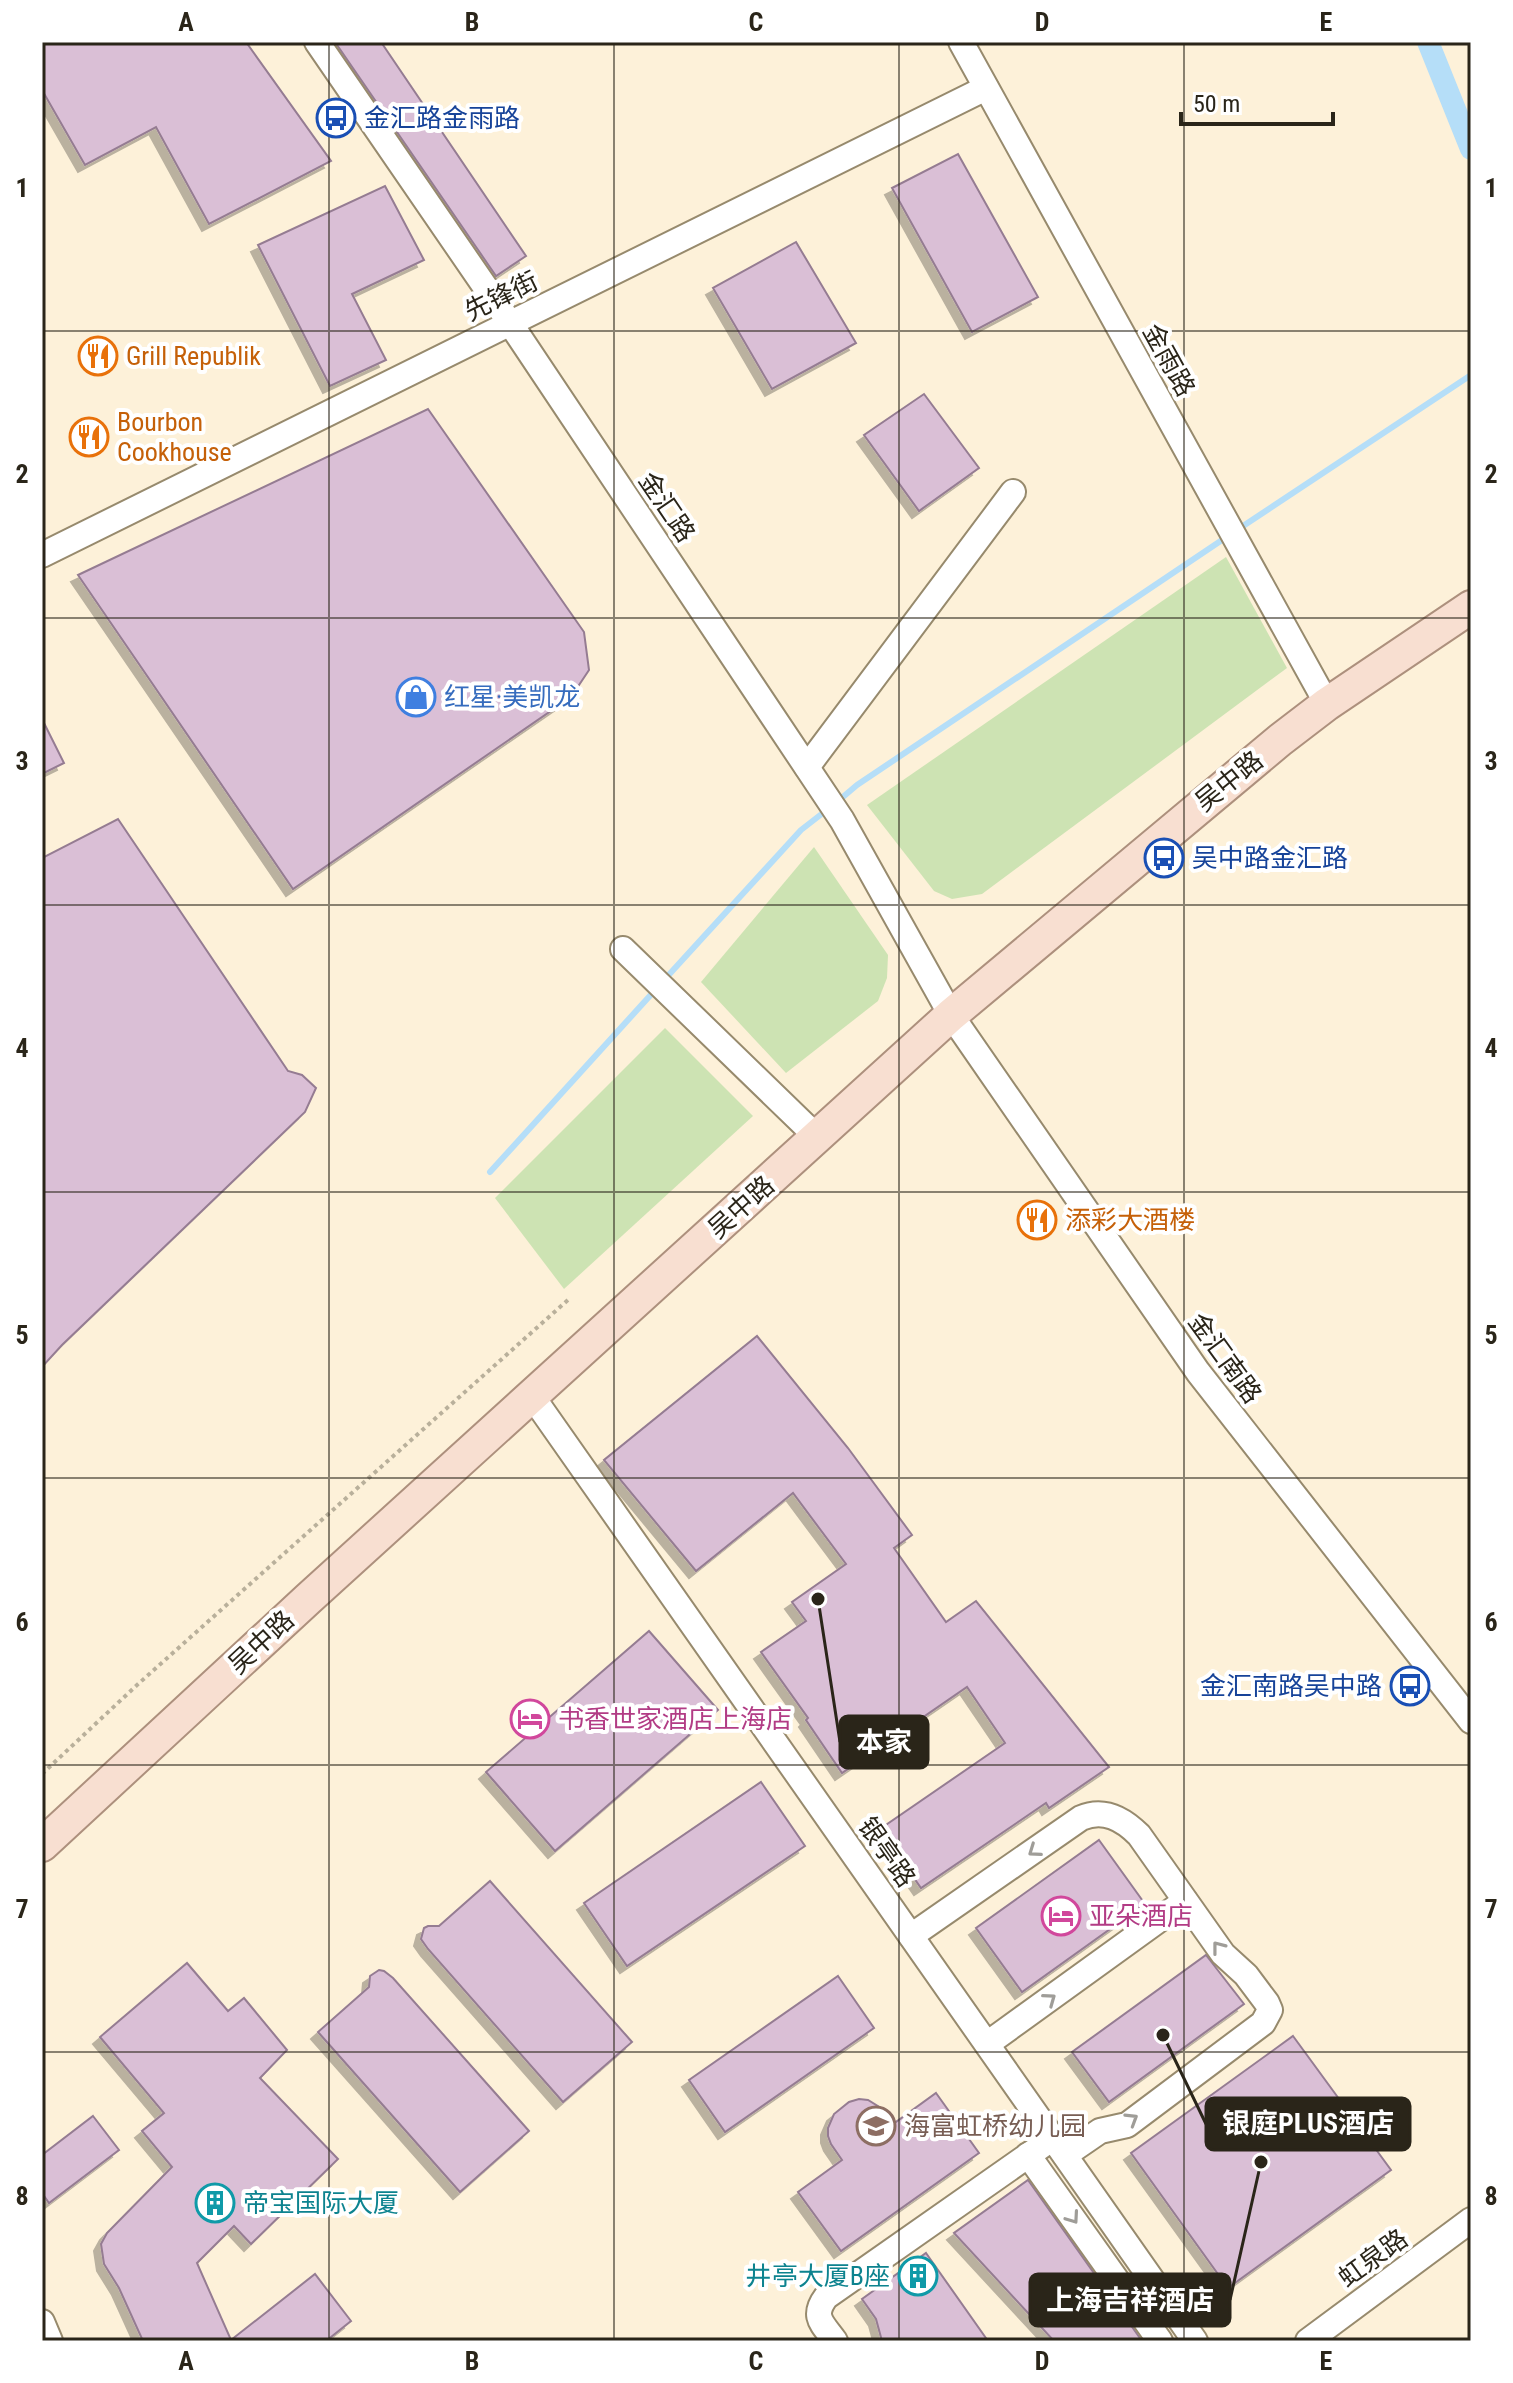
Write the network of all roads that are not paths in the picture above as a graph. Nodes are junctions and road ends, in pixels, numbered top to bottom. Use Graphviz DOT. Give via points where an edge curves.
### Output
graph roads {
  1 [pos="317,42"];
  2 [pos="961,42"];
  3 [pos="986,88"];
  4 [pos="510,323"];
  5 [pos="1013,492"];
  6 [pos="42,555"];
  7 [pos="1471,607"];
  8 [pos="1327,704"];
  9 [pos="812,775"];
  10 [pos="628,953"];
  11 [pos="951,1015"];
  12 [pos="818,1138"];
  13 [pos="532,1396"];
  14 [pos="1471,1721"];
  15 [pos="42,1845"];
  16 [pos="1185,1901"];
  17 [pos="911,1936"];
  18 [pos="987,2044"];
  19 [pos="1059,2146"];
  20 [pos="1028,2155"];
  21 [pos="1471,2220"];
  22 [pos="42,2322"];
  23 [pos="50,2341"];
  24 [pos="835,2341"];
  25 [pos="1160,2341"];
  26 [pos="1195,2341"];
  27 [pos="1308,2341"];
  1 -- 4 [label="street, 金汇路"];
  2 -- 3 [label="street, 金雨路"];
  3 -- 4 [label="street, 先锋街"];
  3 -- 8 [label="street, 金雨路"];
  4 -- 6 [label="street, 先锋街"];
  4 -- 9 [label="street, 金汇路"];
  5 -- 9 [label="street"];
  7 -- 8 [label="main road, 吴中路"];
  8 -- 11 [label="main road, 吴中路"];
  9 -- 11 [label="street, 金汇路"];
  10 -- 12 [label="street"];
  11 -- 12 [label="main road, 吴中路"];
  11 -- 14 [label="street, 金汇南路" via="1198,1372"];
  12 -- 13 [label="main road, 吴中路"];
  13 -- 15 [label="main road, 吴中路"];
  13 -- 17 [label="street, 银亭路"];
  16 -- 17 [label="street, one-way" via="1126,1822 1090,1814"];
  18 -- 16 [label="street, one-way"];
  19 -- 16 [label="street, one-way" via="1127,2125 1268,2017 1267,2003"];
  17 -- 18 [label="street, 银亭路"];
  18 -- 19 [label="street, 银亭路"];
  19 -- 20 [label="street"];
  19 -- 26 [label="street, 银亭路"];
  20 -- 24 [label="street" via="826,2297 818,2317"];
  20 -- 25 [label="street, one-way"];
  21 -- 27 [label="street, 虹泉路"];
  22 -- 23 [label="street"];
}
